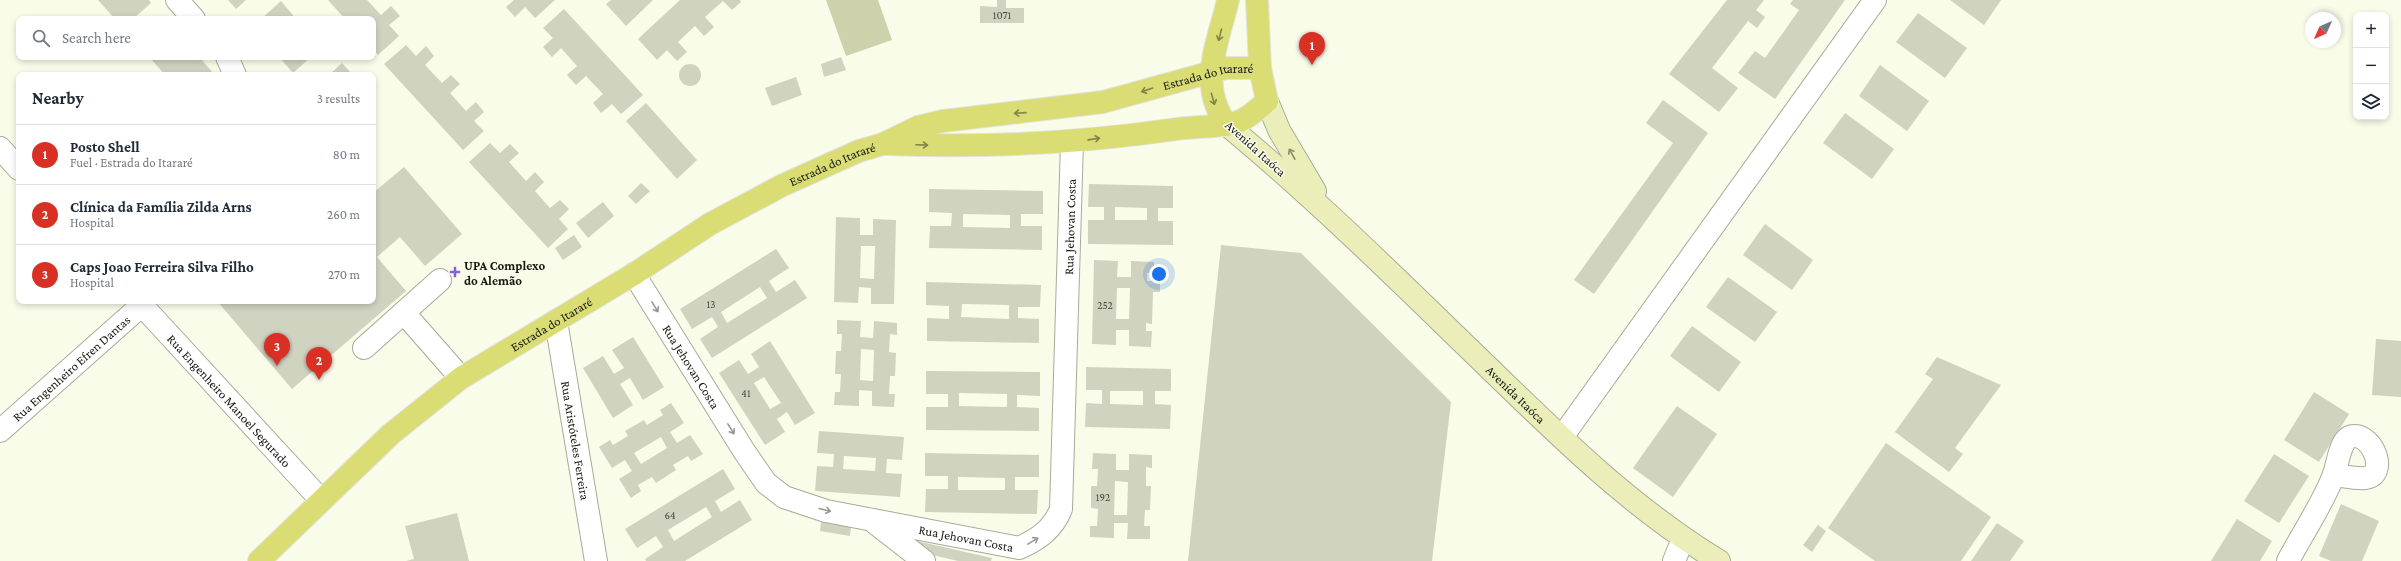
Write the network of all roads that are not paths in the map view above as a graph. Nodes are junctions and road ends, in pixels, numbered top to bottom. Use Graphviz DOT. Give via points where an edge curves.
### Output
graph roads {
  1 [pos="177,0"];
  2 [pos="1228,0"];
  3 [pos="1257,0"];
  4 [pos="1875,0"];
  5 [pos="191,16"];
  6 [pos="228,60"];
  7 [pos="1260,68"];
  8 [pos="1211,71"];
  9 [pos="234,72"];
  10 [pos="1267,101"];
  11 [pos="1227,124"];
  12 [pos="1072,142"];
  13 [pos="883,144"];
  14 [pos="0,148"];
  15 [pos="16,166"];
  16 [pos="1327,211"];
  17 [pos="634,274"];
  18 [pos="440,280"];
  19 [pos="139,304"];
  20 [pos="141,304"];
  21 [pos="404,313"];
  22 [pos="556,320"];
  23 [pos="364,348"];
  24 [pos="461,378"];
  25 [pos="0,431"];
  26 [pos="1562,437"];
  27 [pos="2334,475"];
  28 [pos="321,500"];
  29 [pos="870,519"];
  30 [pos="1683,539"];
  31 [pos="259,561"];
  32 [pos="596,561"];
  33 [pos="924,561"];
  34 [pos="1674,561"];
  35 [pos="1719,561"];
  36 [pos="2288,561"];
  1 -- 5 [label="street"];
  2 -- 8 [label="main road, Avenida Itaóca, one-way"];
  3 -- 7 [label="main road"];
  4 -- 26 [label="street"];
  6 -- 9 [label="street"];
  7 -- 8 [label="main road, Estrada do Itararé" via="1234,67"];
  7 -- 10 [label="main road, Estrada do Itararé"];
  8 -- 11 [label="main road, Avenida Itaóca, one-way" via="1214,103"];
  8 -- 13 [label="main road, Estrada do Itararé, one-way" via="1103,102 943,121 918,127"];
  10 -- 11 [label="main road, Estrada do Itararé" via="1241,120"];
  16 -- 10 [label="main road, Avenida Itaóca, one-way" via="1279,130"];
  12 -- 11 [label="main road, Estrada do Itararé, one-way"];
  11 -- 16 [label="main road, Avenida Itaóca"];
  13 -- 12 [label="main road, Estrada do Itararé, one-way" via="942,146"];
  29 -- 12 [label="street, Rua Jehovan Costa, one-way" via="1019,548 1046,532 1058,517 1061,509"];
  13 -- 17 [label="main road, Estrada do Itararé" via="859,151 784,185 710,224"];
  14 -- 15 [label="street"];
  16 -- 26 [label="main road, Avenida Itaóca"];
  17 -- 22 [label="main road, Estrada do Itararé"];
  17 -- 29 [label="street, Rua Jehovan Costa, one-way" via="766,483 795,502"];
  18 -- 21 [label="street"];
  19 -- 25 [label="street, Rua Engenheiro Efren Dantas"];
  20 -- 28 [label="street, Rua Engenheiro Manoel Segurado"];
  21 -- 23 [label="street"];
  21 -- 24 [label="street"];
  22 -- 24 [label="main road, Estrada do Itararé"];
  22 -- 32 [label="street, Rua Aristóteles Ferreira"];
  24 -- 28 [label="main road, Estrada do Itararé" via="391,434"];
  26 -- 30 [label="main road, Avenida Itaóca" via="1606,479"];
  27 -- 36 [label="street"];
  28 -- 31 [label="main road, Estrada do Itararé"];
  29 -- 33 [label="street"];
  30 -- 34 [label="street"];
  30 -- 35 [label="main road, Avenida Itaóca"];
}
